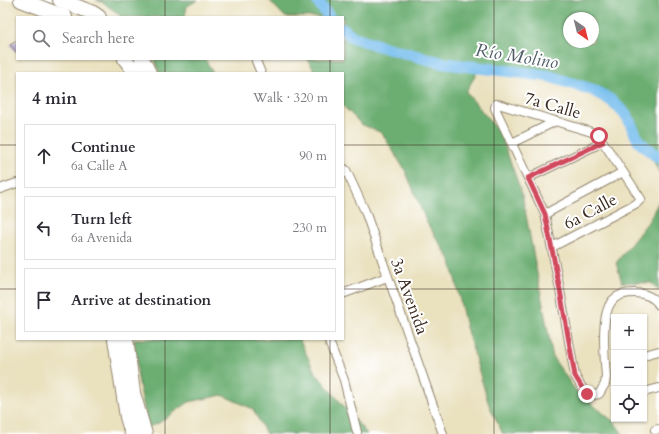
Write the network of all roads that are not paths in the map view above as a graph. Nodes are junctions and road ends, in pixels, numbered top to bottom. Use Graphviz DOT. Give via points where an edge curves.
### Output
graph roads {
  1 [pos="21,0"];
  2 [pos="60,0"];
  3 [pos="62,16"];
  4 [pos="98,16"];
  5 [pos="126,60"];
  6 [pos="142,60"];
  7 [pos="256,61"];
  8 [pos="133,72"];
  9 [pos="148,72"];
  10 [pos="261,72"];
  11 [pos="556,121"];
  12 [pos="603,142"];
  13 [pos="512,143"];
  14 [pos="344,169"];
  15 [pos="622,172"];
  16 [pos="528,178"];
  17 [pos="16,183"];
  18 [pos="0,189"];
  19 [pos="545,214"];
  20 [pos="552,247"];
  21 [pos="387,277"];
  22 [pos="345,293"];
  23 [pos="659,305"];
  24 [pos="115,340"];
  25 [pos="126,340"];
  26 [pos="328,340"];
  27 [pos="659,351"];
  28 [pos="647,354"];
  29 [pos="659,388"];
  30 [pos="647,391"];
  31 [pos="357,432"];
  32 [pos="132,434"];
  33 [pos="145,434"];
  34 [pos="443,434"];
  1 -- 3 [label="highway"];
  2 -- 4 [label="highway"];
  5 -- 8 [label="highway"];
  6 -- 9 [label="highway"];
  7 -- 10 [label="street"];
  11 -- 12 [label="street, 7a Calle" via="595,133"];
  11 -- 13 [label="street"];
  11 -- 13 [label="street, 7a Calle" via="496,104 495,108"];
  12 -- 15 [label="street"];
  12 -- 16 [label="street"];
  13 -- 16 [label="street"];
  14 -- 21 [label="street, 3a Avenida" via="365,211"];
  15 -- 19 [label="street"];
  15 -- 20 [label="street, 6a Calle" via="641,199"];
  16 -- 19 [label="street"];
  17 -- 18 [label="street"];
  19 -- 20 [label="street"];
  20 -- 23 [label="street" via="575,376 587,394 599,394 605,384 605,321 614,298 626,293 638,293 646,295"];
  21 -- 22 [label="street"];
  21 -- 34 [label="street, 3a Avenida"];
  24 -- 32 [label="highway" via="127,418"];
  25 -- 33 [label="highway" via="134,393"];
  26 -- 31 [label="street" via="344,380"];
  27 -- 28 [label="street"];
  29 -- 30 [label="street"];
}
